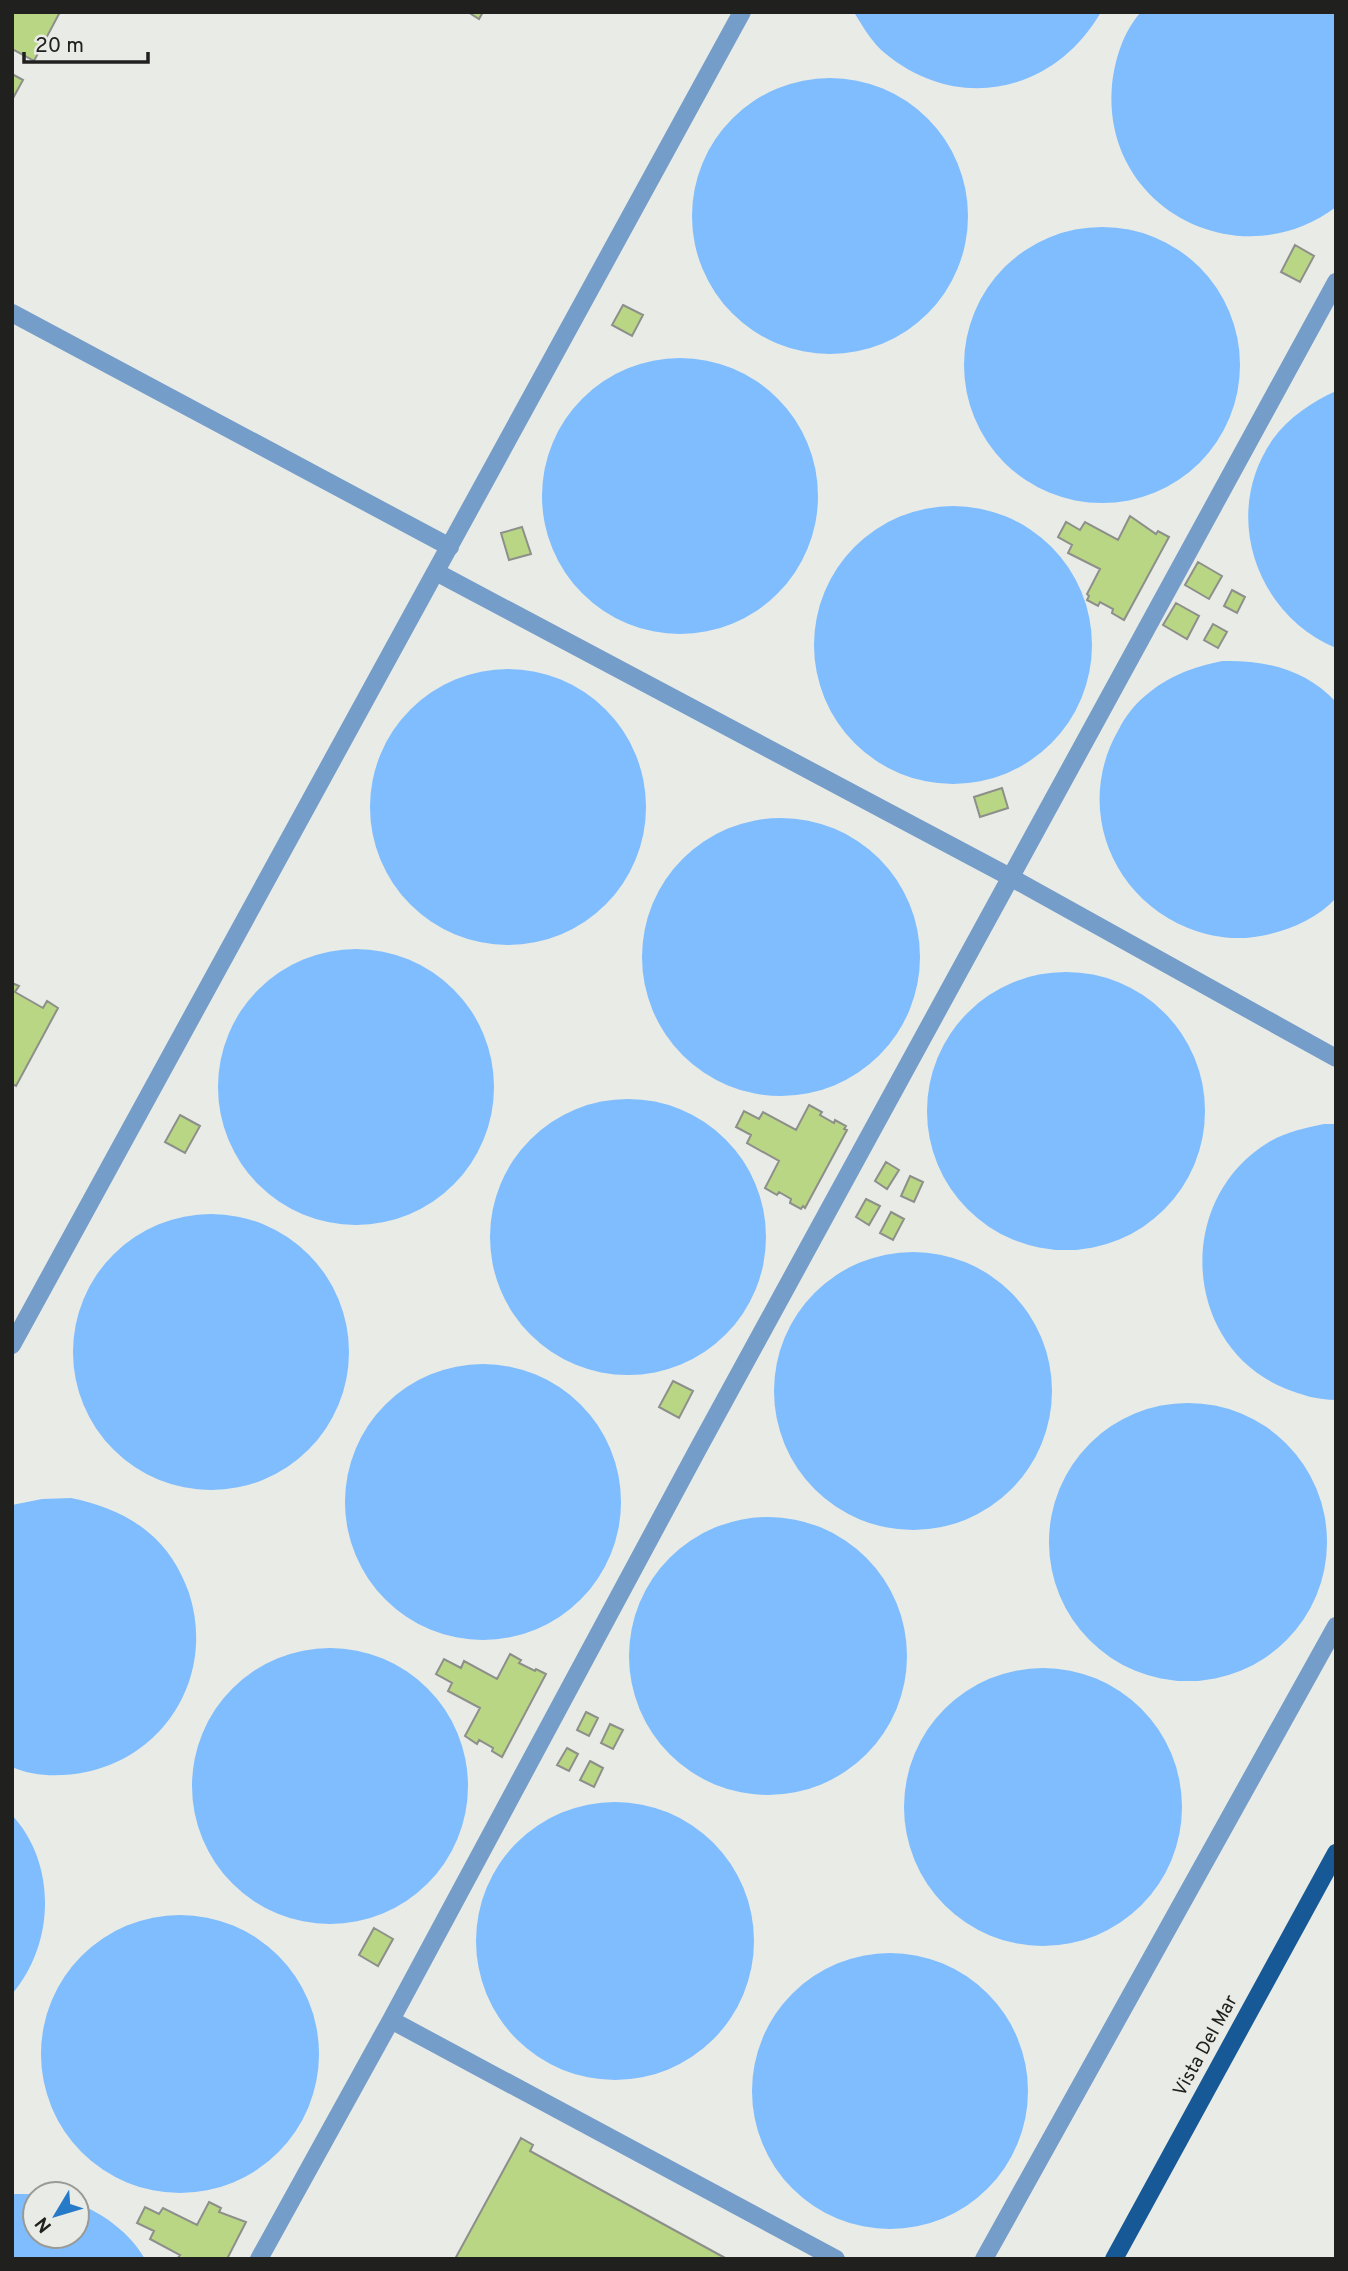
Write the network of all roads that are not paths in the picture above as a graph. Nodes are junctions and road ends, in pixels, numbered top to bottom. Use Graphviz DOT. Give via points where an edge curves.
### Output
graph roads {
  1 [pos="742,12"];
  2 [pos="1336,282"];
  3 [pos="12,313"];
  4 [pos="450,547"];
  5 [pos="436,572"];
  6 [pos="1010,877"];
  7 [pos="1336,1058"];
  8 [pos="12,1345"];
  9 [pos="1336,1626"];
  10 [pos="1336,1853"];
  11 [pos="1330,1876"];
  12 [pos="391,2020"];
  13 [pos="259,2259"];
  14 [pos="836,2259"];
  15 [pos="984,2259"];
  16 [pos="1114,2259"];
  1 -- 4 [label="lane"];
  2 -- 6 [label="lane"];
  3 -- 4 [label="lane"];
  4 -- 5 [label="lane"];
  5 -- 6 [label="lane"];
  5 -- 8 [label="lane"];
  6 -- 7 [label="lane"];
  6 -- 12 [label="lane"];
  9 -- 15 [label="lane"];
  10 -- 11 [label="main road, Vista Del Mar"];
  11 -- 16 [label="main road, Vista Del Mar"];
  12 -- 13 [label="lane"];
  12 -- 14 [label="lane"];
}
